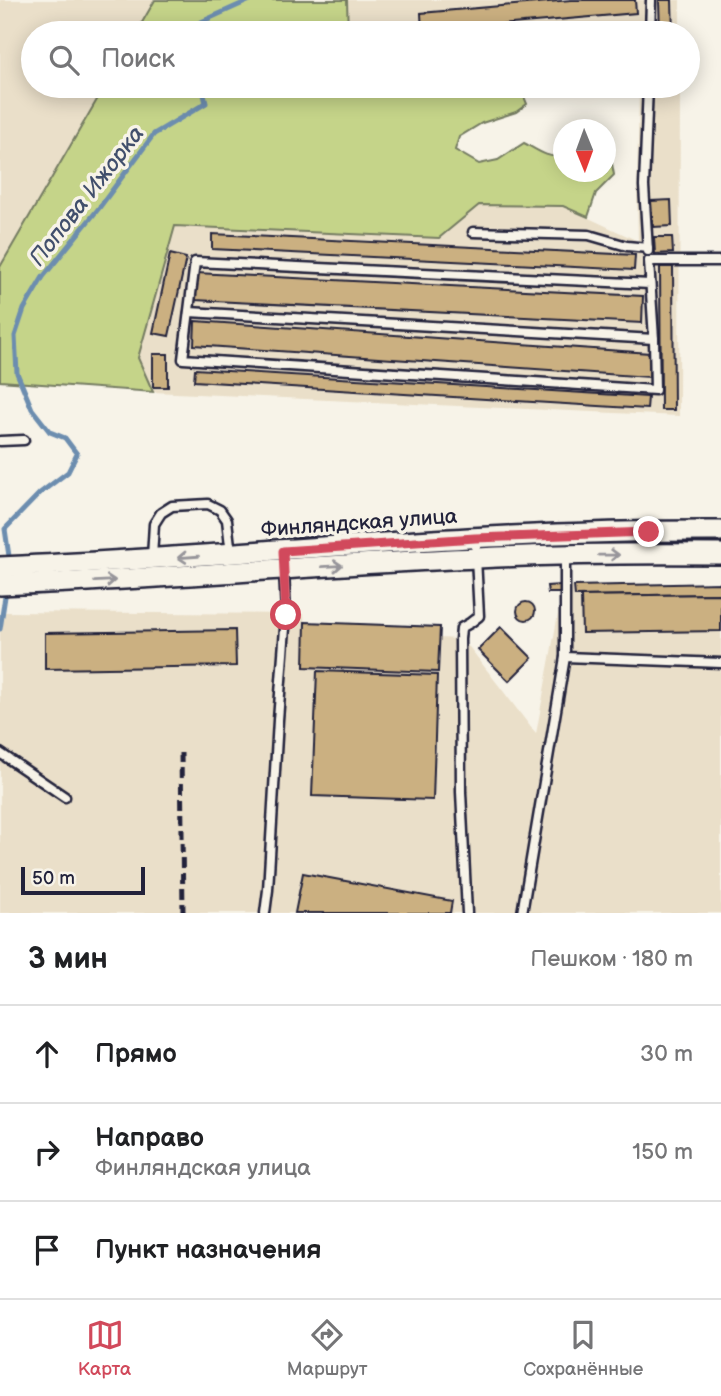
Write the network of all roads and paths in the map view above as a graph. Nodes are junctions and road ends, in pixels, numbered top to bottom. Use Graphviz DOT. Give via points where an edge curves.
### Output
graph roads {
  1 [pos="651,0"];
  2 [pos="650,21"];
  3 [pos="648,98"];
  4 [pos="473,232"];
  5 [pos="648,248"];
  6 [pos="649,261"];
  7 [pos="721,261"];
  8 [pos="650,284"];
  9 [pos="189,312"];
  10 [pos="654,339"];
  11 [pos="24,440"];
  12 [pos="0,441"];
  13 [pos="721,531"];
  14 [pos="476,548"];
  15 [pos="231,554"];
  16 [pos="721,554"];
  17 [pos="565,555"];
  18 [pos="152,559"];
  19 [pos="284,560"];
  20 [pos="0,567"];
  21 [pos="37,574"];
  22 [pos="0,585"];
  23 [pos="565,657"];
  24 [pos="721,663"];
  25 [pos="0,753"];
  26 [pos="65,797"];
  27 [pos="265,913"];
  28 [pos="467,913"];
  29 [pos="522,913"];
  1 -- 2 [label="lane"];
  3 -- 5 [label="lane" via="644,186"];
  4 -- 5 [label="lane" via="589,235"];
  5 -- 6 [label="lane"];
  6 -- 7 [label="lane"];
  6 -- 8 [label="lane"];
  8 -- 9 [label="lane" via="195,262"];
  8 -- 10 [label="lane"];
  9 -- 10 [label="lane"];
  9 -- 10 [label="lane" via="183,359 655,390"];
  11 -- 12 [label="lane"];
  13 -- 14 [label="street, Финляндская улица" via="636,532"];
  14 -- 17 [label="street, Финляндская улица"];
  14 -- 19 [label="street, Финляндская улица"];
  14 -- 28 [label="lane" via="479,616 461,628 460,639"];
  15 -- 18 [label="street, Финляндская улица, one-way"];
  15 -- 18 [label="lane" via="227,520 220,510 208,504 173,506 154,524"];
  15 -- 19 [label="street, Финляндская улица"];
  17 -- 16 [label="street, Финляндская улица, one-way"];
  17 -- 23 [label="lane"];
  18 -- 21 [label="street, Финляндская улица"];
  21 -- 19 [label="street, Финляндская улица, one-way" via="169,577"];
  19 -- 27 [label="lane" via="286,615"];
  20 -- 21 [label="street, Финляндская улица"];
  21 -- 22 [label="street, Финляндская улица"];
  23 -- 24 [label="lane"];
  23 -- 29 [label="lane"];
  25 -- 26 [label="lane"];
}
